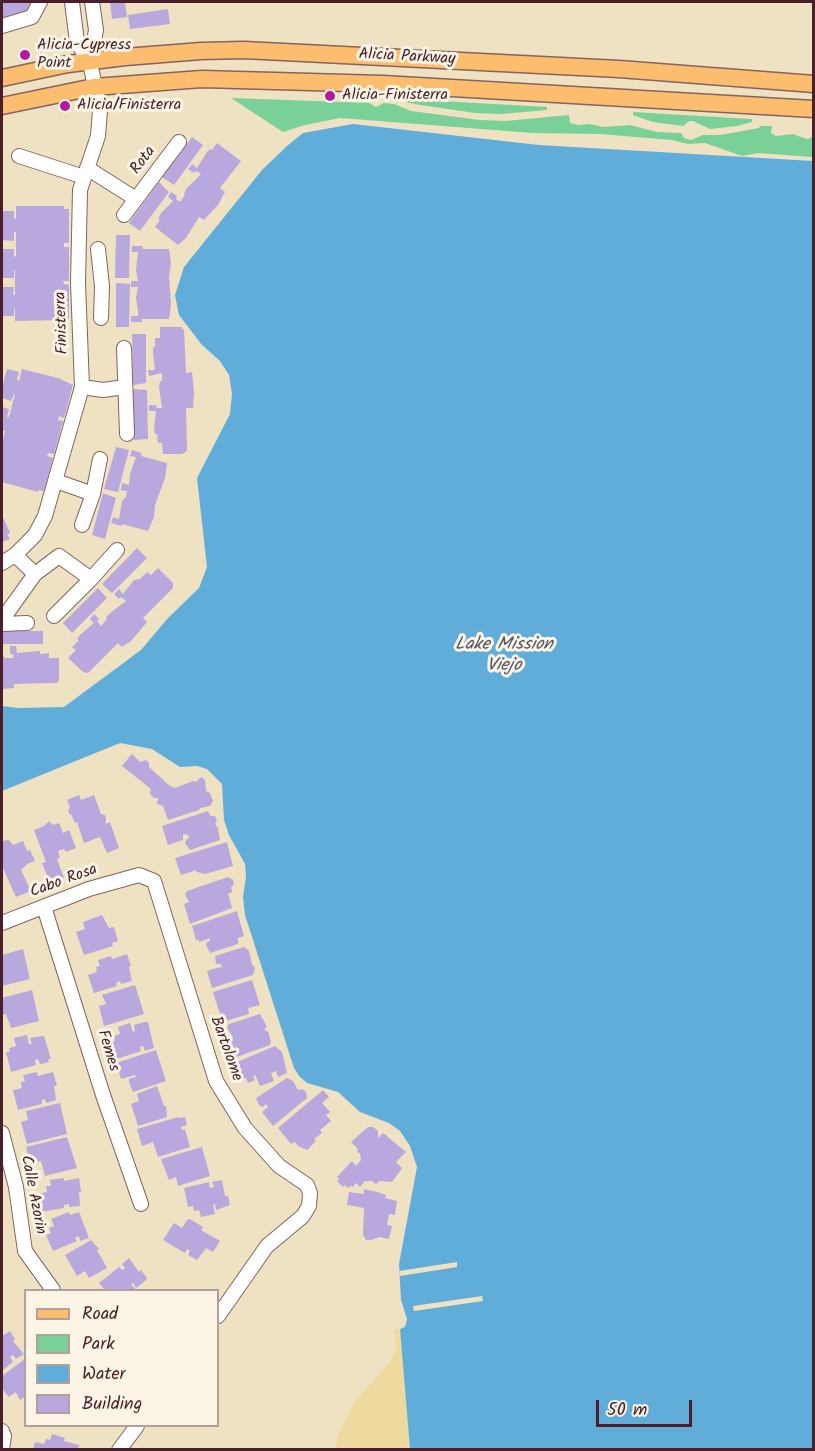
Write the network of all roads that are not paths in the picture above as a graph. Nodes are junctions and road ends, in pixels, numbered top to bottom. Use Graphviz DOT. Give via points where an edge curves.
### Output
graph roads {
  1 [pos="40,2"];
  2 [pos="72,2"];
  3 [pos="92,2"];
  4 [pos="2,26"];
  5 [pos="90,63"];
  6 [pos="2,78"];
  7 [pos="813,84"];
  8 [pos="94,87"];
  9 [pos="2,106"];
  10 [pos="813,109"];
  11 [pos="179,142"];
  12 [pos="19,156"];
  13 [pos="85,172"];
  14 [pos="136,199"];
  15 [pos="124,215"];
  16 [pos="98,249"];
  17 [pos="78,283"];
  18 [pos="102,286"];
  19 [pos="101,318"];
  20 [pos="124,348"];
  21 [pos="82,387"];
  22 [pos="125,387"];
  23 [pos="127,434"];
  24 [pos="100,459"];
  25 [pos="56,481"];
  26 [pos="93,494"];
  27 [pos="82,525"];
  28 [pos="117,550"];
  29 [pos="15,555"];
  30 [pos="2,563"];
  31 [pos="35,574"];
  32 [pos="91,579"];
  33 [pos="54,616"];
  34 [pos="2,622"];
  35 [pos="27,622"];
  36 [pos="139,875"];
  37 [pos="44,907"];
  38 [pos="2,923"];
  39 [pos="2,1133"];
  40 [pos="141,1204"];
  41 [pos="52,1289"];
  42 [pos="219,1315"];
  43 [pos="136,1427"];
  44 [pos="2,1431"];
  45 [pos="2,1449"];
  46 [pos="119,1449"];
  1 -- 4 [label="street" via="32,17"];
  2 -- 5 [label="street" via="77,42"];
  3 -- 5 [label="street" via="96,30"];
  5 -- 6 [label="main road, Alicia Parkway"];
  5 -- 7 [label="main road, Alicia Parkway" via="156,54 244,50 619,69"];
  5 -- 8 [label="street, Finisterra"];
  8 -- 9 [label="main road, Alicia Parkway"];
  8 -- 10 [label="main road, Alicia Parkway" via="202,79 258,80"];
  8 -- 13 [label="street, Finisterra" via="100,110 98,136"];
  11 -- 14 [label="street, Rota"];
  12 -- 13 [label="street, Rota"];
  13 -- 14 [label="street, Rota"];
  13 -- 17 [label="street, Finisterra" via="80,190"];
  14 -- 15 [label="street, Rota"];
  16 -- 18 [label="street"];
  17 -- 18 [label="street"];
  17 -- 21 [label="street, Finisterra"];
  18 -- 19 [label="street"];
  20 -- 22 [label="street"];
  21 -- 22 [label="street"];
  21 -- 25 [label="street, Finisterra"];
  22 -- 23 [label="street"];
  24 -- 26 [label="street"];
  25 -- 26 [label="street"];
  25 -- 29 [label="street, Finisterra" via="35,535"];
  26 -- 27 [label="street"];
  28 -- 32 [label="street"];
  29 -- 30 [label="street, Finisterra"];
  29 -- 31 [label="street"];
  31 -- 32 [label="street" via="59,556"];
  31 -- 34 [label="street"];
  32 -- 33 [label="street"];
  34 -- 35 [label="street"];
  36 -- 37 [label="street, Cabo Rosa"];
  36 -- 42 [label="street, Bartolome" via="154,881 216,1081 245,1128 279,1166 307,1185 310,1193 303,1216 267,1246"];
  37 -- 38 [label="street, Cabo Rosa"];
  37 -- 40 [label="street, Femes"];
  39 -- 41 [label="street, Calle Azorin" via="26,1251"];
  43 -- 46 [label="street"];
  44 -- 45 [label="street"];
}
